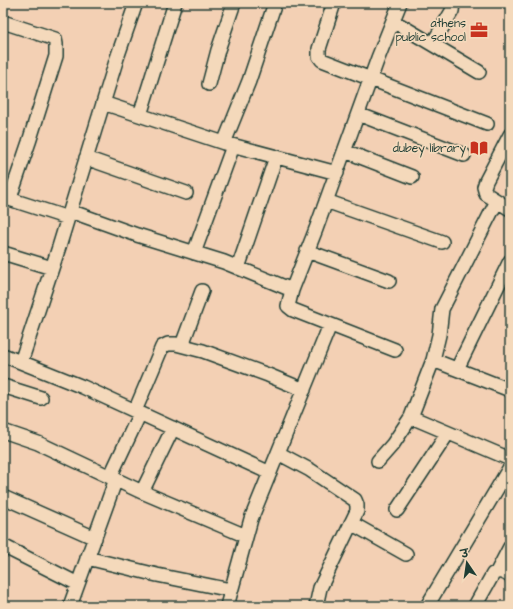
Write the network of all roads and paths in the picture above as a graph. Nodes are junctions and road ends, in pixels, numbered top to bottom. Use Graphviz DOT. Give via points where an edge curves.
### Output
graph roads {
  1 [pos="136,3"];
  2 [pos="175,3"];
  3 [pos="234,3"];
  4 [pos="275,3"];
  5 [pos="334,3"];
  6 [pos="400,3"];
  7 [pos="453,3"];
  8 [pos="393,21"];
  9 [pos="3,23"];
  10 [pos="432,43"];
  11 [pos="479,72"];
  12 [pos="370,80"];
  13 [pos="209,84"];
  14 [pos="103,102"];
  15 [pos="358,114"];
  16 [pos="140,115"];
  17 [pos="487,124"];
  18 [pos="510,136"];
  19 [pos="229,144"];
  20 [pos="345,151"];
  21 [pos="464,155"];
  22 [pos="276,157"];
  23 [pos="86,158"];
  24 [pos="337,173"];
  25 [pos="412,177"];
  26 [pos="186,193"];
  27 [pos="6,198"];
  28 [pos="326,202"];
  29 [pos="497,202"];
  30 [pos="510,209"];
  31 [pos="69,214"];
  32 [pos="442,242"];
  33 [pos="307,251"];
  34 [pos="3,253"];
  35 [pos="194,253"];
  36 [pos="510,261"];
  37 [pos="52,268"];
  38 [pos="238,268"];
  39 [pos="389,281"];
  40 [pos="292,290"];
  41 [pos="202,291"];
  42 [pos="330,325"];
  43 [pos="182,345"];
  44 [pos="394,350"];
  45 [pos="3,355"];
  46 [pos="433,360"];
  47 [pos="21,362"];
  48 [pos="457,369"];
  49 [pos="3,386"];
  50 [pos="304,390"];
  51 [pos="510,390"];
  52 [pos="40,398"];
  53 [pos="138,412"];
  54 [pos="411,417"];
  55 [pos="173,428"];
  56 [pos="3,431"];
  57 [pos="448,433"];
  58 [pos="278,453"];
  59 [pos="510,459"];
  60 [pos="378,461"];
  61 [pos="510,467"];
  62 [pos="270,473"];
  63 [pos="113,478"];
  64 [pos="142,492"];
  65 [pos="3,497"];
  66 [pos="397,510"];
  67 [pos="351,523"];
  68 [pos="246,536"];
  69 [pos="95,538"];
  70 [pos="3,546"];
  71 [pos="510,547"];
  72 [pos="406,554"];
  73 [pos="87,558"];
  74 [pos="497,572"];
  75 [pos="510,576"];
  76 [pos="78,584"];
  77 [pos="231,590"];
  78 [pos="70,606"];
  79 [pos="227,606"];
  80 [pos="316,606"];
  81 [pos="427,606"];
  82 [pos="475,606"];
  1 -- 14 [label="street"];
  2 -- 16 [label="street"];
  3 -- 13 [label="street"];
  4 -- 19 [label="street"];
  5 -- 12 [label="street" via="319,56 322,60"];
  6 -- 8 [label="street"];
  7 -- 10 [label="street" via="452,12"];
  8 -- 10 [label="street"];
  8 -- 12 [label="street"];
  9 -- 27 [label="street" via="47,35 54,39 56,44 56,56 29,142"];
  10 -- 11 [label="street"];
  12 -- 15 [label="street"];
  12 -- 17 [label="street"];
  14 -- 16 [label="street"];
  14 -- 23 [label="street"];
  15 -- 20 [label="street"];
  15 -- 21 [label="street"];
  16 -- 19 [label="street"];
  18 -- 29 [label="street" via="484,187 486,194"];
  19 -- 22 [label="street"];
  19 -- 35 [label="street"];
  20 -- 24 [label="street"];
  20 -- 25 [label="street"];
  22 -- 24 [label="street"];
  22 -- 38 [label="street"];
  23 -- 26 [label="street"];
  23 -- 31 [label="street"];
  24 -- 28 [label="street"];
  27 -- 31 [label="street"];
  28 -- 32 [label="street"];
  28 -- 33 [label="street"];
  29 -- 30 [label="street"];
  29 -- 46 [label="street" via="442,309"];
  31 -- 35 [label="street"];
  31 -- 37 [label="street"];
  33 -- 39 [label="street"];
  33 -- 40 [label="street"];
  34 -- 37 [label="street"];
  35 -- 38 [label="street"];
  36 -- 48 [label="street"];
  37 -- 47 [label="street"];
  38 -- 40 [label="street"];
  40 -- 42 [label="street" via="288,306"];
  41 -- 43 [label="street"];
  42 -- 44 [label="street"];
  42 -- 50 [label="street"];
  43 -- 50 [label="street"];
  43 -- 53 [label="street" via="168,344 162,347"];
  45 -- 47 [label="street"];
  46 -- 48 [label="street"];
  46 -- 54 [label="street"];
  47 -- 53 [label="street"];
  48 -- 51 [label="street"];
  49 -- 52 [label="street"];
  50 -- 58 [label="street"];
  53 -- 55 [label="street"];
  53 -- 63 [label="street"];
  54 -- 57 [label="street"];
  54 -- 60 [label="street"];
  55 -- 62 [label="street"];
  55 -- 64 [label="street"];
  56 -- 63 [label="street" via="38,443"];
  57 -- 59 [label="street"];
  57 -- 66 [label="street"];
  58 -- 62 [label="street"];
  58 -- 67 [label="street" via="310,470 355,500 357,511"];
  61 -- 81 [label="street"];
  62 -- 68 [label="street"];
  63 -- 64 [label="street"];
  63 -- 69 [label="street"];
  64 -- 68 [label="street"];
  65 -- 69 [label="street"];
  67 -- 72 [label="street"];
  67 -- 80 [label="street" via="320,588"];
  68 -- 77 [label="street"];
  69 -- 73 [label="street"];
  70 -- 76 [label="street"];
  71 -- 74 [label="street"];
  73 -- 76 [label="street"];
  73 -- 77 [label="street"];
  74 -- 75 [label="street"];
  74 -- 82 [label="street" via="488,580"];
  76 -- 78 [label="street"];
  77 -- 79 [label="street"];
}
